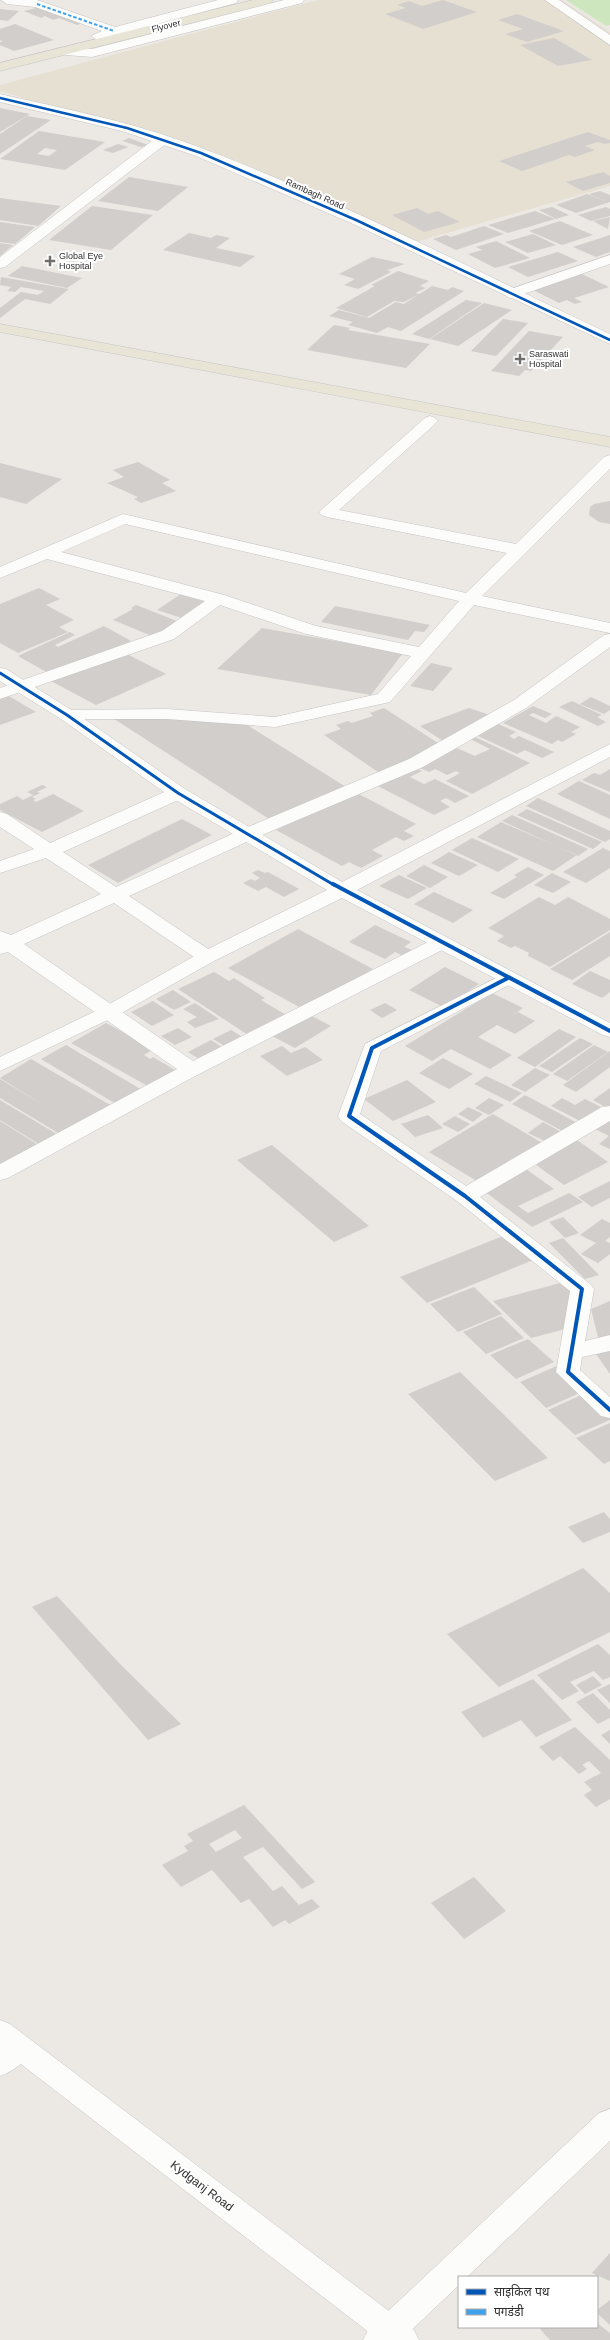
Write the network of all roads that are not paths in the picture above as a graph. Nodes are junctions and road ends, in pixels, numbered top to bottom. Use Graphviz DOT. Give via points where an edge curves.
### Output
graph roads {
  1 [pos="7,0"];
  2 [pos="232,0"];
  3 [pos="266,0"];
  4 [pos="298,0"];
  5 [pos="551,0"];
  6 [pos="570,0"];
  7 [pos="610,28"];
  8 [pos="114,31"];
  9 [pos="610,41"];
  10 [pos="66,51"];
  11 [pos="0,67"];
  12 [pos="0,98"];
  13 [pos="162,140"];
  14 [pos="610,260"];
  15 [pos="0,264"];
  16 [pos="510,294"];
  17 [pos="0,328"];
  18 [pos="610,340"];
  19 [pos="0,343"];
  20 [pos="430,421"];
  21 [pos="610,442"];
  22 [pos="610,455"];
  23 [pos="610,460"];
  24 [pos="519,550"];
  25 [pos="45,552"];
  26 [pos="0,573"];
  27 [pos="218,599"];
  28 [pos="470,599"];
  29 [pos="610,628"];
  30 [pos="610,639"];
  31 [pos="423,653"];
  32 [pos="0,673"];
  33 [pos="21,686"];
  34 [pos="0,694"];
  35 [pos="67,715"];
  36 [pos="610,750"];
  37 [pos="178,793"];
  38 [pos="0,818"];
  39 [pos="248,834"];
  40 [pos="48,851"];
  41 [pos="0,867"];
  42 [pos="342,890"];
  43 [pos="115,895"];
  44 [pos="3,943"];
  45 [pos="441,943"];
  46 [pos="207,957"];
  47 [pos="508,978"];
  48 [pos="109,1012"];
  49 [pos="610,1031"];
  50 [pos="0,1066"];
  51 [pos="192,1070"];
  52 [pos="610,1112"];
  53 [pos="0,1173"];
  54 [pos="466,1196"];
  55 [pos="610,1343"];
  56 [pos="572,1352"];
  57 [pos="610,1410"];
  58 [pos="6,2048"];
  59 [pos="610,2122"];
  60 [pos="391,2337"];
  1 -- 8 [label="street" via="37,4"];
  2 -- 8 [label="street"];
  3 -- 10 [label="main road, Flyover"];
  4 -- 10 [label="street" via="92,53"];
  5 -- 9 [label="street"];
  6 -- 7 [label="street"];
  8 -- 10 [label="street" via="77,42"];
  10 -- 11 [label="main road, Flyover"];
  12 -- 13 [label="street, Rambagh Road" via="102,121"];
  13 -- 15 [label="street"];
  13 -- 16 [label="street, Rambagh Road" via="200,152 287,190 409,244"];
  14 -- 16 [label="street"];
  16 -- 18 [label="street, Rambagh Road"];
  17 -- 21 [label="main road"];
  19 -- 20 [label="main road"];
  20 -- 22 [label="main road"];
  20 -- 24 [label="street" via="327,512"];
  23 -- 24 [label="street"];
  24 -- 28 [label="street"];
  25 -- 26 [label="street"];
  25 -- 27 [label="street"];
  25 -- 28 [label="street" via="123,519"];
  27 -- 31 [label="street" via="312,630"];
  27 -- 33 [label="street" via="168,635"];
  28 -- 29 [label="street"];
  28 -- 31 [label="street"];
  30 -- 39 [label="street" via="520,704 416,763"];
  31 -- 35 [label="street" via="384,698 275,722 167,714"];
  32 -- 33 [label="street"];
  33 -- 34 [label="street"];
  33 -- 35 [label="street"];
  35 -- 37 [label="street"];
  36 -- 42 [label="street"];
  37 -- 39 [label="street"];
  37 -- 40 [label="street"];
  38 -- 40 [label="street"];
  39 -- 42 [label="street"];
  39 -- 43 [label="street"];
  40 -- 41 [label="street"];
  40 -- 43 [label="street"];
  42 -- 45 [label="street"];
  42 -- 46 [label="street"];
  43 -- 44 [label="street"];
  43 -- 46 [label="street"];
  44 -- 48 [label="street"];
  45 -- 47 [label="street"];
  45 -- 51 [label="street"];
  46 -- 48 [label="street"];
  47 -- 49 [label="street"];
  47 -- 54 [label="street" via="372,1048 349,1116"];
  48 -- 50 [label="street"];
  48 -- 51 [label="street"];
  51 -- 53 [label="street"];
  52 -- 54 [label="street"];
  54 -- 56 [label="street" via="582,1289"];
  55 -- 56 [label="street"];
  56 -- 57 [label="street" via="568,1372"];
  58 -- 60 [label="street, Kydganj Road"];
  59 -- 60 [label="street"];
}
